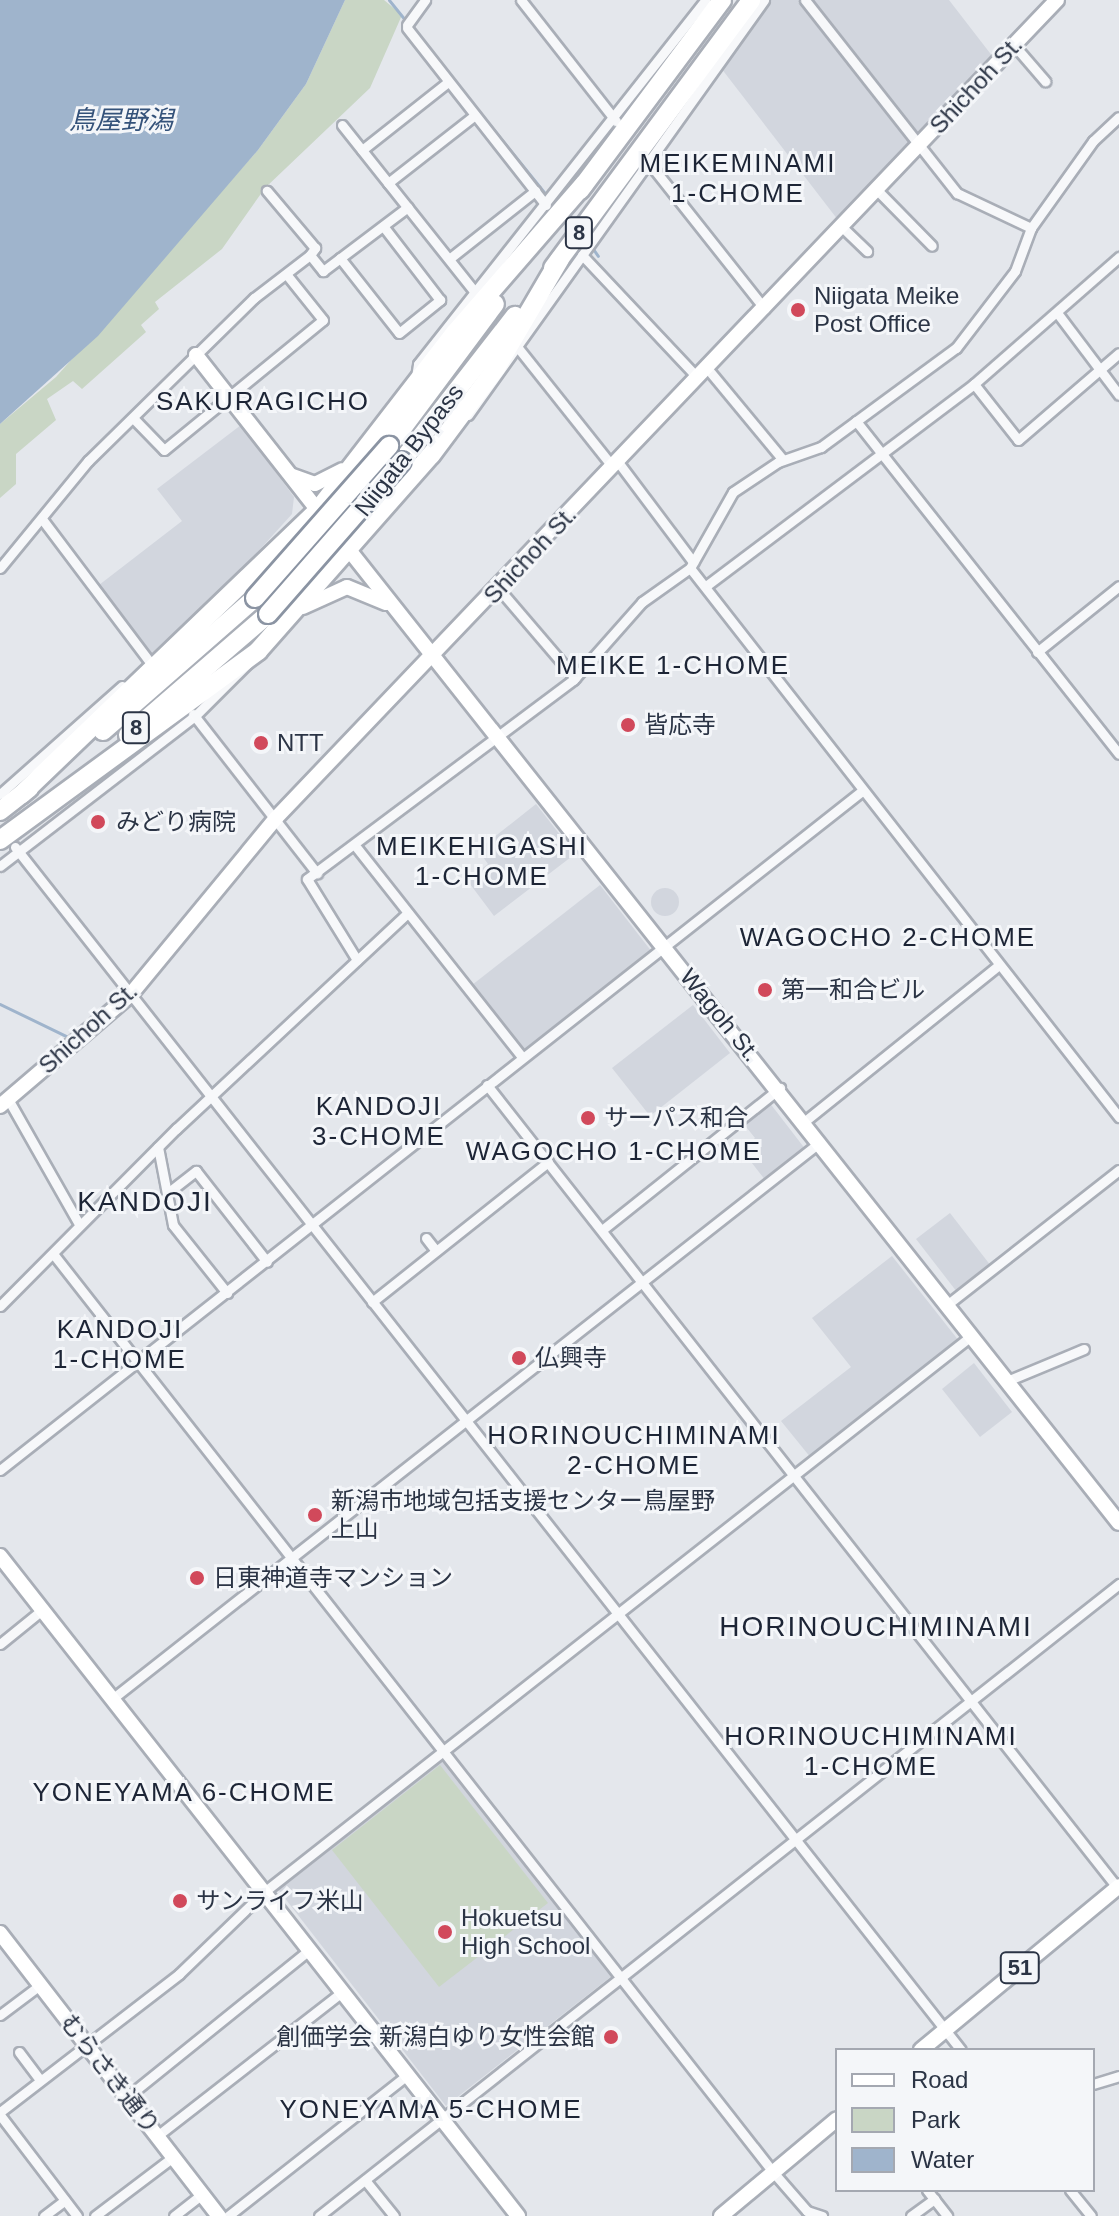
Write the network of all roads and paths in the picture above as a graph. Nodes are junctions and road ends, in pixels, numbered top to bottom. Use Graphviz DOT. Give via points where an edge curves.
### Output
graph roads {
  1 [pos="425,0"];
  2 [pos="521,0"];
  3 [pos="705,0"];
  4 [pos="722,0"];
  5 [pos="751,0"];
  6 [pos="764,0"];
  7 [pos="805,0"];
  8 [pos="1057,0"];
  9 [pos="1014,45"];
  10 [pos="1045,81"];
  11 [pos="448,82"];
  12 [pos="475,115"];
  13 [pos="1119,117"];
  14 [pos="616,120"];
  15 [pos="342,125"];
  16 [pos="919,145"];
  17 [pos="362,150"];
  18 [pos="646,159"];
  19 [pos="388,183"];
  20 [pos="585,183"];
  21 [pos="877,190"];
  22 [pos="267,191"];
  23 [pos="535,191"];
  24 [pos="546,205"];
  25 [pos="408,207"];
  26 [pos="383,226"];
  27 [pos="842,227"];
  28 [pos="1031,228"];
  29 [pos="932,246"];
  30 [pos="867,251"];
  31 [pos="310,255"];
  32 [pos="582,255"];
  33 [pos="1119,257"];
  34 [pos="340,258"];
  35 [pos="449,259"];
  36 [pos="560,259"];
  37 [pos="287,275"];
  38 [pos="476,294"];
  39 [pos="765,309"];
  40 [pos="1058,314"];
  41 [pos="517,346"];
  42 [pos="1119,353"];
  43 [pos="196,355"];
  44 [pos="702,373"];
  45 [pos="1102,374"];
  46 [pos="416,382"];
  47 [pos="974,384"];
  48 [pos="1119,395"];
  49 [pos="230,399"];
  50 [pos="134,419"];
  51 [pos="856,421"];
  52 [pos="453,426"];
  53 [pos="884,453"];
  54 [pos="783,460"];
  55 [pos="354,463"];
  56 [pos="615,464"];
  57 [pos="289,474"];
  58 [pos="415,476"];
  59 [pos="318,510"];
  60 [pos="42,519"];
  61 [pos="351,552"];
  62 [pos="692,565"];
  63 [pos="261,567"];
  64 [pos="0,568"];
  65 [pos="706,586"];
  66 [pos="1119,586"];
  67 [pos="499,589"];
  68 [pos="393,607"];
  69 [pos="219,609"];
  70 [pos="276,618"];
  71 [pos="258,651"];
  72 [pos="1037,652"];
  73 [pos="433,658"];
  74 [pos="151,663"];
  75 [pos="575,678"];
  76 [pos="193,714"];
  77 [pos="494,734"];
  78 [pos="1119,754"];
  79 [pos="862,791"];
  80 [pos="0,794"];
  81 [pos="22,794"];
  82 [pos="0,811"];
  83 [pos="276,818"];
  84 [pos="8,844"];
  85 [pos="357,848"];
  86 [pos="0,866"];
  87 [pos="317,873"];
  88 [pos="408,913"];
  89 [pos="665,947"];
  90 [pos="357,960"];
  91 [pos="998,966"];
  92 [pos="131,994"];
  93 [pos="522,1057"];
  94 [pos="487,1085"];
  95 [pos="780,1088"];
  96 [pos="211,1096"];
  97 [pos="4,1102"];
  98 [pos="1119,1117"];
  99 [pos="805,1121"];
  100 [pos="821,1141"];
  101 [pos="158,1147"];
  102 [pos="548,1162"];
  103 [pos="1119,1170"];
  104 [pos="170,1191"];
  105 [pos="79,1224"];
  106 [pos="313,1226"];
  107 [pos="602,1230"];
  108 [pos="426,1238"];
  109 [pos="436,1251"];
  110 [pos="54,1255"];
  111 [pos="267,1262"];
  112 [pos="645,1283"];
  113 [pos="227,1293"];
  114 [pos="372,1302"];
  115 [pos="948,1304"];
  116 [pos="0,1306"];
  117 [pos="971,1336"];
  118 [pos="1084,1349"];
  119 [pos="137,1361"];
  120 [pos="1009,1380"];
  121 [pos="466,1423"];
  122 [pos="0,1470"];
  123 [pos="794,1477"];
  124 [pos="1119,1523"];
  125 [pos="0,1556"];
  126 [pos="292,1561"];
  127 [pos="1119,1584"];
  128 [pos="42,1610"];
  129 [pos="617,1615"];
  130 [pos="0,1644"];
  131 [pos="112,1699"];
  132 [pos="971,1701"];
  133 [pos="443,1750"];
  134 [pos="794,1840"];
  135 [pos="1118,1888"];
  136 [pos="264,1892"];
  137 [pos="2,1939"];
  138 [pos="309,1950"];
  139 [pos="617,1976"];
  140 [pos="40,1985"];
  141 [pos="342,1992"];
  142 [pos="0,2015"];
  143 [pos="945,2030"];
  144 [pos="85,2043"];
  145 [pos="923,2048"];
  146 [pos="959,2048"];
  147 [pos="19,2052"];
  148 [pos="407,2075"];
  149 [pos="1119,2076"];
  150 [pos="40,2080"];
  151 [pos="1095,2083"];
  152 [pos="127,2097"];
  153 [pos="0,2113"];
  154 [pos="441,2118"];
  155 [pos="835,2121"];
  156 [pos="157,2136"];
  157 [pos="173,2157"];
  158 [pos="773,2172"];
  159 [pos="365,2180"];
  160 [pos="929,2192"];
  161 [pos="1072,2192"];
  162 [pos="202,2194"];
  163 [pos="934,2199"];
  164 [pos="65,2200"];
  165 [pos="44,2216"];
  166 [pos="77,2216"];
  167 [pos="95,2216"];
  168 [pos="174,2216"];
  169 [pos="219,2216"];
  170 [pos="228,2216"];
  171 [pos="319,2216"];
  172 [pos="394,2216"];
  173 [pos="518,2216"];
  174 [pos="721,2216"];
  175 [pos="822,2216"];
  176 [pos="911,2216"];
  177 [pos="947,2216"];
  178 [pos="1091,2216"];
  1 -- 11 [label="street" via="408,23"];
  2 -- 14 [label="street"];
  3 -- 14 [label="street"];
  4 -- 20 [label="highway, Niigata Bypass / 8"];
  5 -- 36 [label="highway, Niigata Bypass / 8"];
  6 -- 18 [label="street"];
  7 -- 16 [label="street"];
  8 -- 9 [label="street, Shichoh St."];
  9 -- 10 [label="street"];
  9 -- 16 [label="street, Shichoh St."];
  11 -- 12 [label="street"];
  11 -- 17 [label="street"];
  12 -- 19 [label="street"];
  12 -- 23 [label="street"];
  13 -- 28 [label="street" via="1093,141"];
  14 -- 24 [label="street"];
  15 -- 17 [label="street"];
  16 -- 21 [label="street, Shichoh St."];
  16 -- 28 [label="street" via="957,193"];
  17 -- 19 [label="street"];
  18 -- 32 [label="street"];
  18 -- 39 [label="street"];
  19 -- 25 [label="street"];
  20 -- 46 [label="highway"];
  20 -- 81 [label="highway, Niigata Bypass / 8, bridge" via="389,446 255,598"];
  21 -- 27 [label="street, Shichoh St."];
  21 -- 29 [label="street"];
  22 -- 31 [label="street" via="315,248"];
  23 -- 24 [label="street"];
  23 -- 35 [label="street"];
  24 -- 38 [label="street"];
  25 -- 26 [label="street"];
  25 -- 35 [label="street"];
  26 -- 34 [label="street"];
  26 -- 34 [label="street" via="440,300 399,333"];
  27 -- 30 [label="street"];
  27 -- 39 [label="street, Shichoh St."];
  28 -- 51 [label="street" via="1015,271 956,348"];
  31 -- 34 [label="street" via="323,271"];
  31 -- 37 [label="street"];
  32 -- 41 [label="street"];
  32 -- 44 [label="street"];
  33 -- 40 [label="street"];
  35 -- 38 [label="street"];
  36 -- 52 [label="highway"];
  36 -- 70 [label="highway, Niigata Bypass / 8, bridge"];
  37 -- 43 [label="street"];
  37 -- 49 [label="street" via="323,320"];
  38 -- 46 [label="street" via="418,364"];
  39 -- 44 [label="street, Shichoh St."];
  40 -- 45 [label="street"];
  40 -- 47 [label="street"];
  41 -- 52 [label="street" via="476,410"];
  41 -- 56 [label="street"];
  42 -- 45 [label="street"];
  43 -- 49 [label="street, Wagoh St."];
  43 -- 50 [label="street"];
  44 -- 54 [label="street"];
  44 -- 56 [label="street, Shichoh St."];
  45 -- 47 [label="street" via="1018,440"];
  45 -- 48 [label="street"];
  46 -- 55 [label="highway"];
  47 -- 53 [label="street"];
  49 -- 50 [label="street" via="164,450"];
  49 -- 57 [label="street, Wagoh St."];
  50 -- 60 [label="street"];
  51 -- 53 [label="street"];
  51 -- 54 [label="street" via="821,447"];
  52 -- 58 [label="highway"];
  53 -- 65 [label="street"];
  53 -- 72 [label="street"];
  54 -- 62 [label="street" via="733,492"];
  55 -- 57 [label="street" via="322,483"];
  55 -- 59 [label="highway"];
  56 -- 62 [label="street"];
  56 -- 67 [label="street, Shichoh St."];
  57 -- 59 [label="street, Wagoh St."];
  58 -- 59 [label="highway" via="352,525 335,524"];
  58 -- 61 [label="highway"];
  59 -- 61 [label="street, Wagoh St."];
  59 -- 63 [label="highway"];
  60 -- 64 [label="street"];
  60 -- 74 [label="street"];
  61 -- 63 [label="highway" via="313,547"];
  61 -- 68 [label="street, Wagoh St."];
  61 -- 70 [label="highway"];
  62 -- 65 [label="street"];
  62 -- 75 [label="street" via="642,602"];
  63 -- 69 [label="highway"];
  65 -- 79 [label="street"];
  66 -- 72 [label="street"];
  67 -- 73 [label="street, Shichoh St."];
  67 -- 75 [label="street"];
  68 -- 70 [label="street" via="347,587"];
  68 -- 73 [label="street, Wagoh St."];
  69 -- 74 [label="street" via="203,611"];
  69 -- 81 [label="highway"];
  70 -- 71 [label="highway"];
  70 -- 84 [label="highway, Niigata Bypass / 8"];
  71 -- 76 [label="street" via="249,669"];
  71 -- 84 [label="highway"];
  72 -- 78 [label="street"];
  73 -- 77 [label="street, Wagoh St."];
  73 -- 83 [label="street, Shichoh St."];
  74 -- 80 [label="street"];
  75 -- 77 [label="street"];
  76 -- 83 [label="street"];
  76 -- 84 [label="street"];
  77 -- 85 [label="street"];
  77 -- 89 [label="street, Wagoh St."];
  79 -- 89 [label="street"];
  79 -- 91 [label="street"];
  81 -- 82 [label="highway, Niigata Bypass / 8"];
  83 -- 87 [label="street"];
  83 -- 92 [label="street, Shichoh St."];
  84 -- 86 [label="street"];
  84 -- 92 [label="street"];
  85 -- 87 [label="street"];
  85 -- 88 [label="street"];
  87 -- 90 [label="street" via="307,879"];
  88 -- 90 [label="street"];
  88 -- 93 [label="street"];
  89 -- 93 [label="street"];
  89 -- 95 [label="street, Wagoh St."];
  90 -- 96 [label="street"];
  91 -- 98 [label="street"];
  91 -- 99 [label="street"];
  92 -- 96 [label="street"];
  92 -- 97 [label="street, Shichoh St."];
  93 -- 94 [label="street"];
  94 -- 102 [label="street"];
  94 -- 106 [label="street"];
  95 -- 99 [label="street, Wagoh St."];
  95 -- 107 [label="street"];
  96 -- 101 [label="street"];
  96 -- 106 [label="street"];
  97 -- 105 [label="street"];
  99 -- 100 [label="street, Wagoh St."];
  100 -- 112 [label="street"];
  100 -- 115 [label="street, Wagoh St."];
  101 -- 104 [label="street"];
  101 -- 105 [label="street"];
  102 -- 107 [label="street"];
  102 -- 109 [label="street"];
  103 -- 115 [label="street"];
  104 -- 111 [label="street" via="196,1171"];
  104 -- 113 [label="street" via="173,1225"];
  105 -- 110 [label="street"];
  106 -- 111 [label="street"];
  106 -- 114 [label="street"];
  107 -- 112 [label="street"];
  108 -- 109 [label="street"];
  109 -- 114 [label="street"];
  110 -- 116 [label="street"];
  110 -- 119 [label="street"];
  111 -- 113 [label="street"];
  112 -- 121 [label="street"];
  112 -- 123 [label="street"];
  113 -- 119 [label="street"];
  114 -- 121 [label="street"];
  115 -- 117 [label="street, Wagoh St."];
  117 -- 120 [label="street, Wagoh St."];
  117 -- 123 [label="street"];
  118 -- 120 [label="street"];
  119 -- 122 [label="street"];
  119 -- 126 [label="street"];
  120 -- 124 [label="street, Wagoh St."];
  121 -- 126 [label="street"];
  121 -- 129 [label="street"];
  123 -- 129 [label="street"];
  123 -- 132 [label="street"];
  125 -- 128 [label="street"];
  126 -- 131 [label="street"];
  126 -- 133 [label="street"];
  127 -- 132 [label="street"];
  128 -- 130 [label="street"];
  128 -- 131 [label="street"];
  129 -- 133 [label="street"];
  129 -- 134 [label="street"];
  131 -- 136 [label="street"];
  132 -- 134 [label="street"];
  132 -- 135 [label="street"];
  133 -- 136 [label="street"];
  133 -- 139 [label="street"];
  134 -- 139 [label="street"];
  134 -- 143 [label="street"];
  135 -- 143 [label="street, 51"];
  136 -- 138 [label="street"];
  136 -- 144 [label="street" via="179,1974"];
  137 -- 140 [label="street, むらさき通り"];
  138 -- 141 [label="street"];
  138 -- 152 [label="street"];
  139 -- 154 [label="street"];
  139 -- 158 [label="street"];
  140 -- 142 [label="street"];
  140 -- 144 [label="street, むらさき通り"];
  141 -- 148 [label="street"];
  141 -- 156 [label="street"];
  143 -- 145 [label="street, 51"];
  143 -- 146 [label="street"];
  144 -- 150 [label="street"];
  144 -- 152 [label="street, むらさき通り"];
  147 -- 150 [label="street"];
  148 -- 154 [label="street"];
  148 -- 170 [label="street"];
  149 -- 151 [label="street"];
  150 -- 153 [label="street"];
  152 -- 156 [label="street, むらさき通り"];
  153 -- 164 [label="street"];
  154 -- 159 [label="street"];
  154 -- 173 [label="street"];
  155 -- 158 [label="street"];
  156 -- 157 [label="street, むらさき通り"];
  157 -- 162 [label="street, むらさき通り"];
  157 -- 167 [label="street"];
  158 -- 174 [label="street"];
  158 -- 175 [label="street" via="807,2211"];
  159 -- 171 [label="street"];
  159 -- 172 [label="street"];
  160 -- 163 [label="street"];
  161 -- 178 [label="street"];
  162 -- 168 [label="street"];
  162 -- 169 [label="street, むらさき通り"];
  163 -- 176 [label="street"];
  163 -- 177 [label="street"];
  164 -- 165 [label="street"];
  164 -- 166 [label="street"];
}
